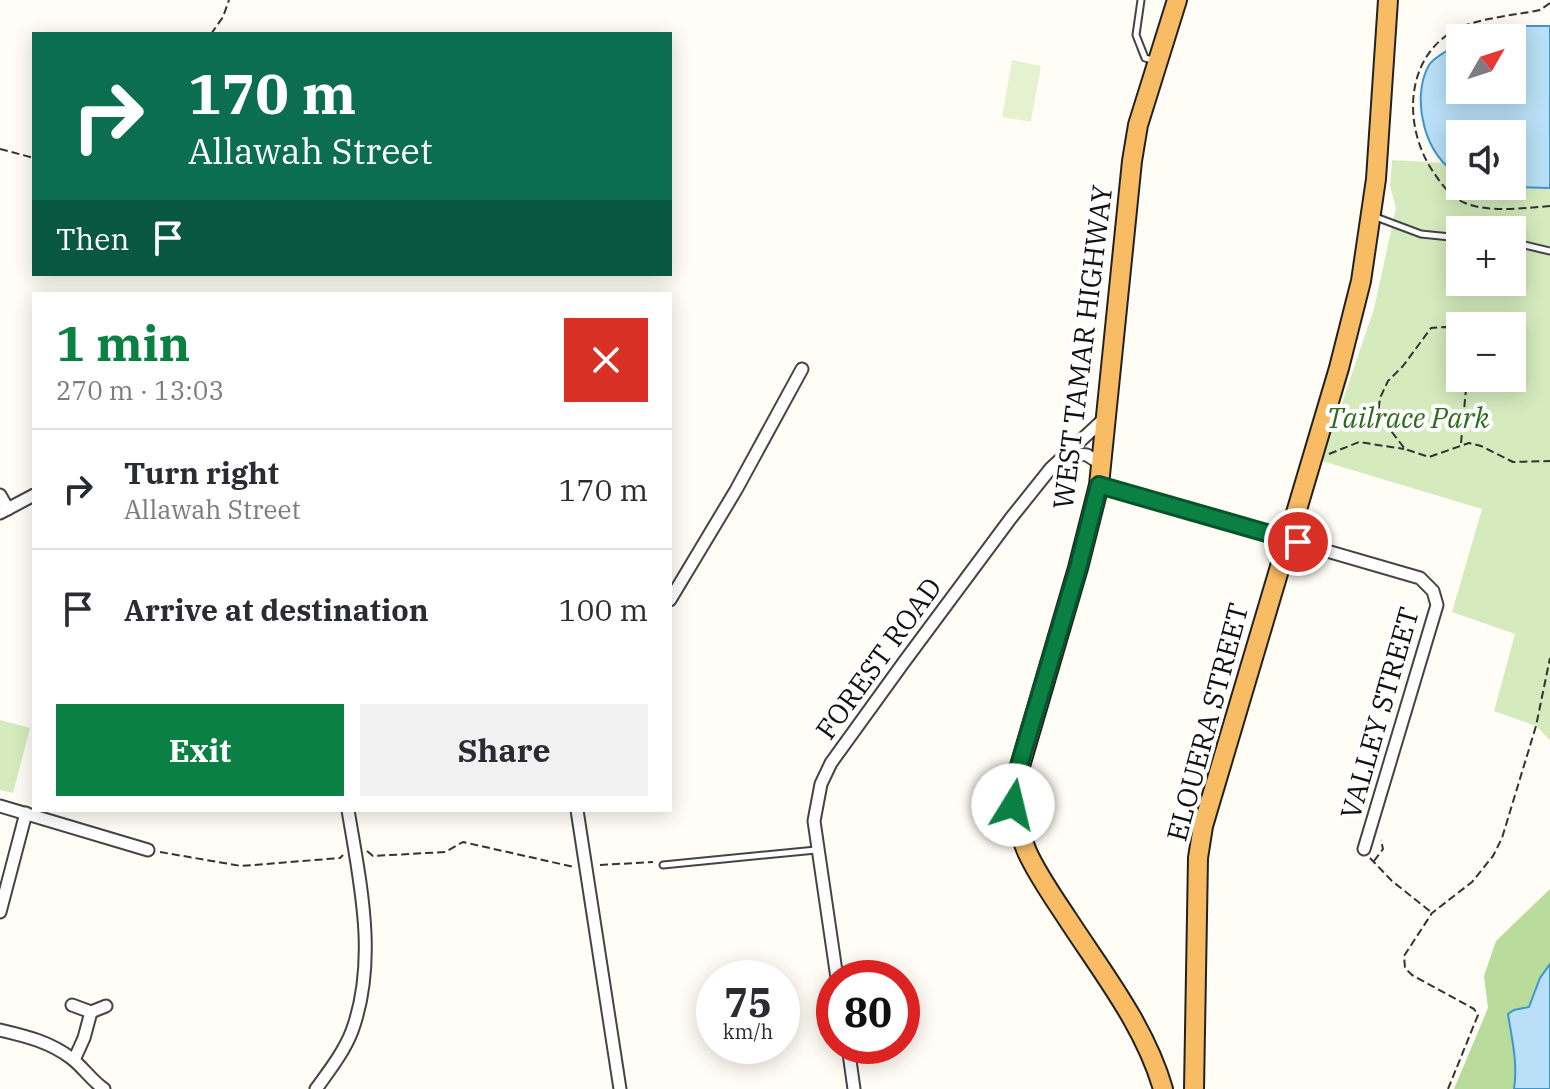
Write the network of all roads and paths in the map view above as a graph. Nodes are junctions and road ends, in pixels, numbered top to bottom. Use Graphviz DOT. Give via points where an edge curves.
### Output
graph roads {
  1 [pos="229,0"];
  2 [pos="1141,0"];
  3 [pos="1177,0"];
  4 [pos="1388,1"];
  5 [pos="1549,1"];
  6 [pos="212,32"];
  7 [pos="1157,61"];
  8 [pos="0,149"];
  9 [pos="32,157"];
  10 [pos="1550,206"];
  11 [pos="1372,215"];
  12 [pos="1446,237"];
  13 [pos="1526,245"];
  14 [pos="1550,251"];
  15 [pos="1446,327"];
  16 [pos="802,369"];
  17 [pos="1466,392"];
  18 [pos="1107,416"];
  19 [pos="1461,444"];
  20 [pos="1405,449"];
  21 [pos="1068,453"];
  22 [pos="1322,458"];
  23 [pos="1550,461"];
  24 [pos="1101,464"];
  25 [pos="1099,485"];
  26 [pos="0,495"];
  27 [pos="32,496"];
  28 [pos="4,511"];
  29 [pos="1287,539"];
  30 [pos="672,597"];
  31 [pos="1550,658"];
  32 [pos="0,806"];
  33 [pos="348,812"];
  34 [pos="577,812"];
  35 [pos="26,813"];
  36 [pos="1378,835"];
  37 [pos="1364,849"];
  38 [pos="148,850"];
  39 [pos="817,850"];
  40 [pos="355,852"];
  41 [pos="1373,862"];
  42 [pos="663,865"];
  43 [pos="578,867"];
  44 [pos="0,912"];
  45 [pos="1432,913"];
  46 [pos="834,960"];
  47 [pos="72,1005"];
  48 [pos="106,1006"];
  49 [pos="91,1012"];
  50 [pos="0,1030"];
  51 [pos="74,1060"];
  52 [pos="851,1064"];
  53 [pos="104,1089"];
  54 [pos="316,1089"];
  55 [pos="620,1089"];
  56 [pos="854,1089"];
  57 [pos="1163,1089"];
  58 [pos="1194,1089"];
  59 [pos="1448,1089"];
  1 -- 6 [label="path"];
  2 -- 7 [label="lane" via="1136,35 1145,58"];
  3 -- 7 [label="highway, WEST TAMAR HIGHWAY"];
  4 -- 11 [label="highway, ELOUERA STREET"];
  5 -- 10 [label="path" via="1540,10 1457,29 1433,48 1417,74 1413,123 1424,158 1446,190 1465,203 1493,208"];
  7 -- 18 [label="highway, WEST TAMAR HIGHWAY" via="1132,161"];
  8 -- 9 [label="path"];
  11 -- 12 [label="lane" via="1421,234"];
  11 -- 29 [label="highway, ELOUERA STREET" via="1346,341"];
  13 -- 14 [label="lane"];
  15 -- 20 [label="path" via="1432,327 1382,391 1378,414"];
  16 -- 30 [label="street"];
  17 -- 19 [label="path"];
  18 -- 21 [label="street, FOREST ROAD"];
  18 -- 24 [label="highway, WEST TAMAR HIGHWAY"];
  19 -- 20 [label="path" via="1429,457"];
  19 -- 23 [label="path" via="1481,446 1513,462"];
  20 -- 22 [label="path" via="1359,442"];
  21 -- 24 [label="street" via="1087,455"];
  21 -- 39 [label="street, FOREST ROAD" via="1011,518 831,763 815,805"];
  24 -- 25 [label="highway, WEST TAMAR HIGHWAY"];
  25 -- 29 [label="street"];
  25 -- 57 [label="highway, WEST TAMAR HIGHWAY" via="1016,776 1013,805 1030,859 1134,1023"];
  26 -- 28 [label="street"];
  27 -- 28 [label="street"];
  29 -- 37 [label="street, VALLEY STREET" via="1420,578 1433,591 1437,605"];
  29 -- 58 [label="highway, ELOUERA STREET" via="1203,826"];
  31 -- 45 [label="path" via="1502,838 1484,870"];
  32 -- 35 [label="street"];
  33 -- 40 [label="street"];
  34 -- 43 [label="street"];
  35 -- 38 [label="street"];
  35 -- 44 [label="street"];
  36 -- 41 [label="path" via="1383,849"];
  37 -- 41 [label="path"];
  38 -- 40 [label="path" via="241,866 340,858"];
  39 -- 42 [label="lane"];
  39 -- 46 [label="street, FOREST ROAD"];
  40 -- 43 [label="path" via="445,852 463,842"];
  40 -- 54 [label="street" via="367,962 362,999 351,1034"];
  41 -- 45 [label="path"];
  42 -- 43 [label="path"];
  43 -- 55 [label="street"];
  45 -- 59 [label="path" via="1404,956 1405,968 1478,1015"];
  47 -- 49 [label="street"];
  48 -- 49 [label="street"];
  49 -- 51 [label="street"];
  50 -- 51 [label="street" via="31,1037"];
  51 -- 53 [label="street"];
  52 -- 56 [label="street"];
}
